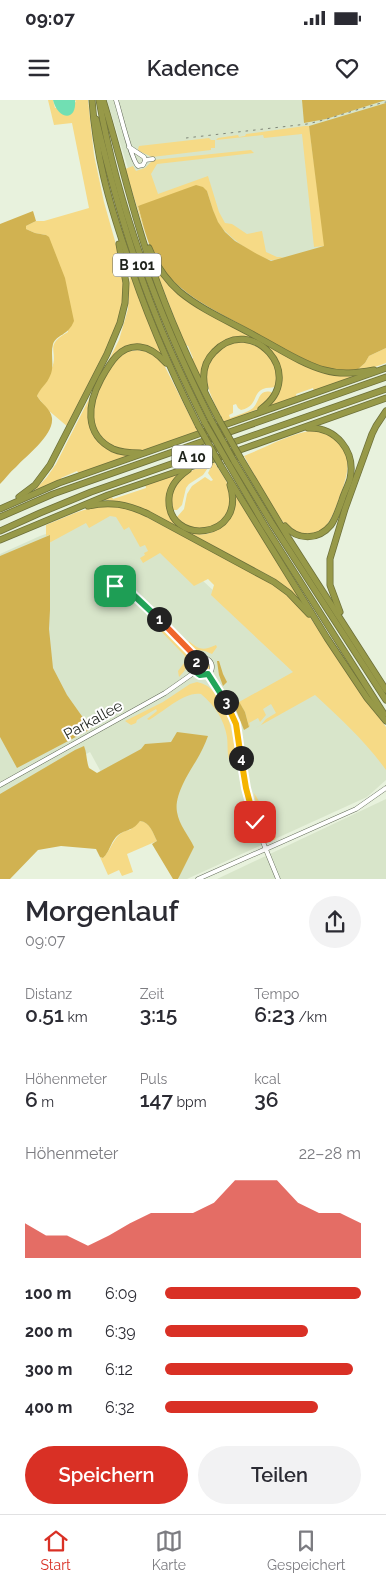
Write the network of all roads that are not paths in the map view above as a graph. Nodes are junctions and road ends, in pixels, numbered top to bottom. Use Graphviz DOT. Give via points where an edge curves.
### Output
graph roads {
  1 [pos="92,100"];
  2 [pos="99,100"];
  3 [pos="103,100"];
  4 [pos="116,100"];
  5 [pos="129,147"];
  6 [pos="139,154"];
  7 [pos="133,158"];
  8 [pos="153,159"];
  9 [pos="145,160"];
  10 [pos="114,219"];
  11 [pos="140,227"];
  12 [pos="169,365"];
  13 [pos="386,368"];
  14 [pos="386,377"];
  15 [pos="386,389"];
  16 [pos="386,398"];
  17 [pos="208,400"];
  18 [pos="386,411"];
  19 [pos="208,421"];
  20 [pos="225,424"];
  21 [pos="292,432"];
  22 [pos="142,454"];
  23 [pos="220,457"];
  24 [pos="231,462"];
  25 [pos="226,474"];
  26 [pos="1,509"];
  27 [pos="71,510"];
  28 [pos="272,511"];
  29 [pos="0,517"];
  30 [pos="0,531"];
  31 [pos="0,540"];
  32 [pos="124,586"];
  33 [pos="327,638"];
  34 [pos="356,642"];
  35 [pos="197,660"];
  36 [pos="195,672"];
  37 [pos="208,674"];
  38 [pos="386,690"];
  39 [pos="386,700"];
  40 [pos="386,717"];
  41 [pos="386,721"];
  42 [pos="0,785"];
  43 [pos="386,788"];
  44 [pos="265,849"];
  45 [pos="198,879"];
  46 [pos="278,879"];
  1 -- 10 [label="highway, B 101" via="99,162"];
  1 -- 19 [label="highway, B 101" via="109,173 137,266 168,346"];
  2 -- 19 [label="highway, B 101" via="113,164 143,263"];
  3 -- 11 [label="highway, B 101"];
  4 -- 5 [label="street"];
  5 -- 6 [label="street"];
  5 -- 7 [label="street"];
  6 -- 7 [label="street" via="134,154"];
  6 -- 9 [label="street"];
  7 -- 9 [label="street" via="139,166"];
  8 -- 9 [label="street"];
  10 -- 12 [label="highway, B 101"];
  10 -- 26 [label="highway" via="125,274 125,303 120,323 43,475 35,485"];
  11 -- 13 [label="highway" via="150,253 167,279 197,304 316,367 349,373"];
  11 -- 17 [label="highway, B 101" via="168,311"];
  12 -- 22 [label="highway" via="153,351 128,349 117,355 94,391 91,418 102,440 119,451"];
  12 -- 25 [label="highway, B 101, bridge"];
  13 -- 20 [label="highway"];
  14 -- 29 [label="highway, A 10" via="69,488"];
  15 -- 30 [label="highway, A 10" via="83,496"];
  16 -- 21 [label="highway"];
  17 -- 20 [label="highway" via="204,372 215,350 238,340 251,341 271,354 279,374 278,386 270,402 256,412"];
  17 -- 28 [label="highway, B 101, bridge"];
  18 -- 34 [label="highway" via="376,426 360,465 332,549 329,570 336,604"];
  19 -- 24 [label="highway, B 101, bridge"];
  20 -- 22 [label="highway"];
  21 -- 23 [label="highway"];
  21 -- 28 [label="highway" via="308,428 322,429 335,435 351,461 350,479 336,516 327,528 313,537 290,532"];
  22 -- 26 [label="highway" via="59,483"];
  23 -- 25 [label="highway" via="179,477 170,490 170,507 175,519 195,531 217,528 232,509"];
  23 -- 27 [label="highway"];
  24 -- 39 [label="highway, B 101"];
  24 -- 40 [label="highway, B 101" via="265,526"];
  25 -- 33 [label="highway, B 101"];
  27 -- 31 [label="highway"];
  27 -- 33 [label="highway" via="101,503 137,509 264,576 307,611"];
  28 -- 34 [label="highway, B 101"];
  32 -- 35 [label="street"];
  33 -- 41 [label="highway, B 101"];
  34 -- 38 [label="highway, B 101"];
  35 -- 36 [label="street"];
  35 -- 37 [label="street" via="210,661 212,667"];
  36 -- 37 [label="street"];
  36 -- 42 [label="street, Parkallee" via="165,693"];
  37 -- 44 [label="street" via="236,724 247,793"];
  43 -- 44 [label="street" via="356,809"];
  44 -- 45 [label="street"];
  44 -- 46 [label="street"];
}
